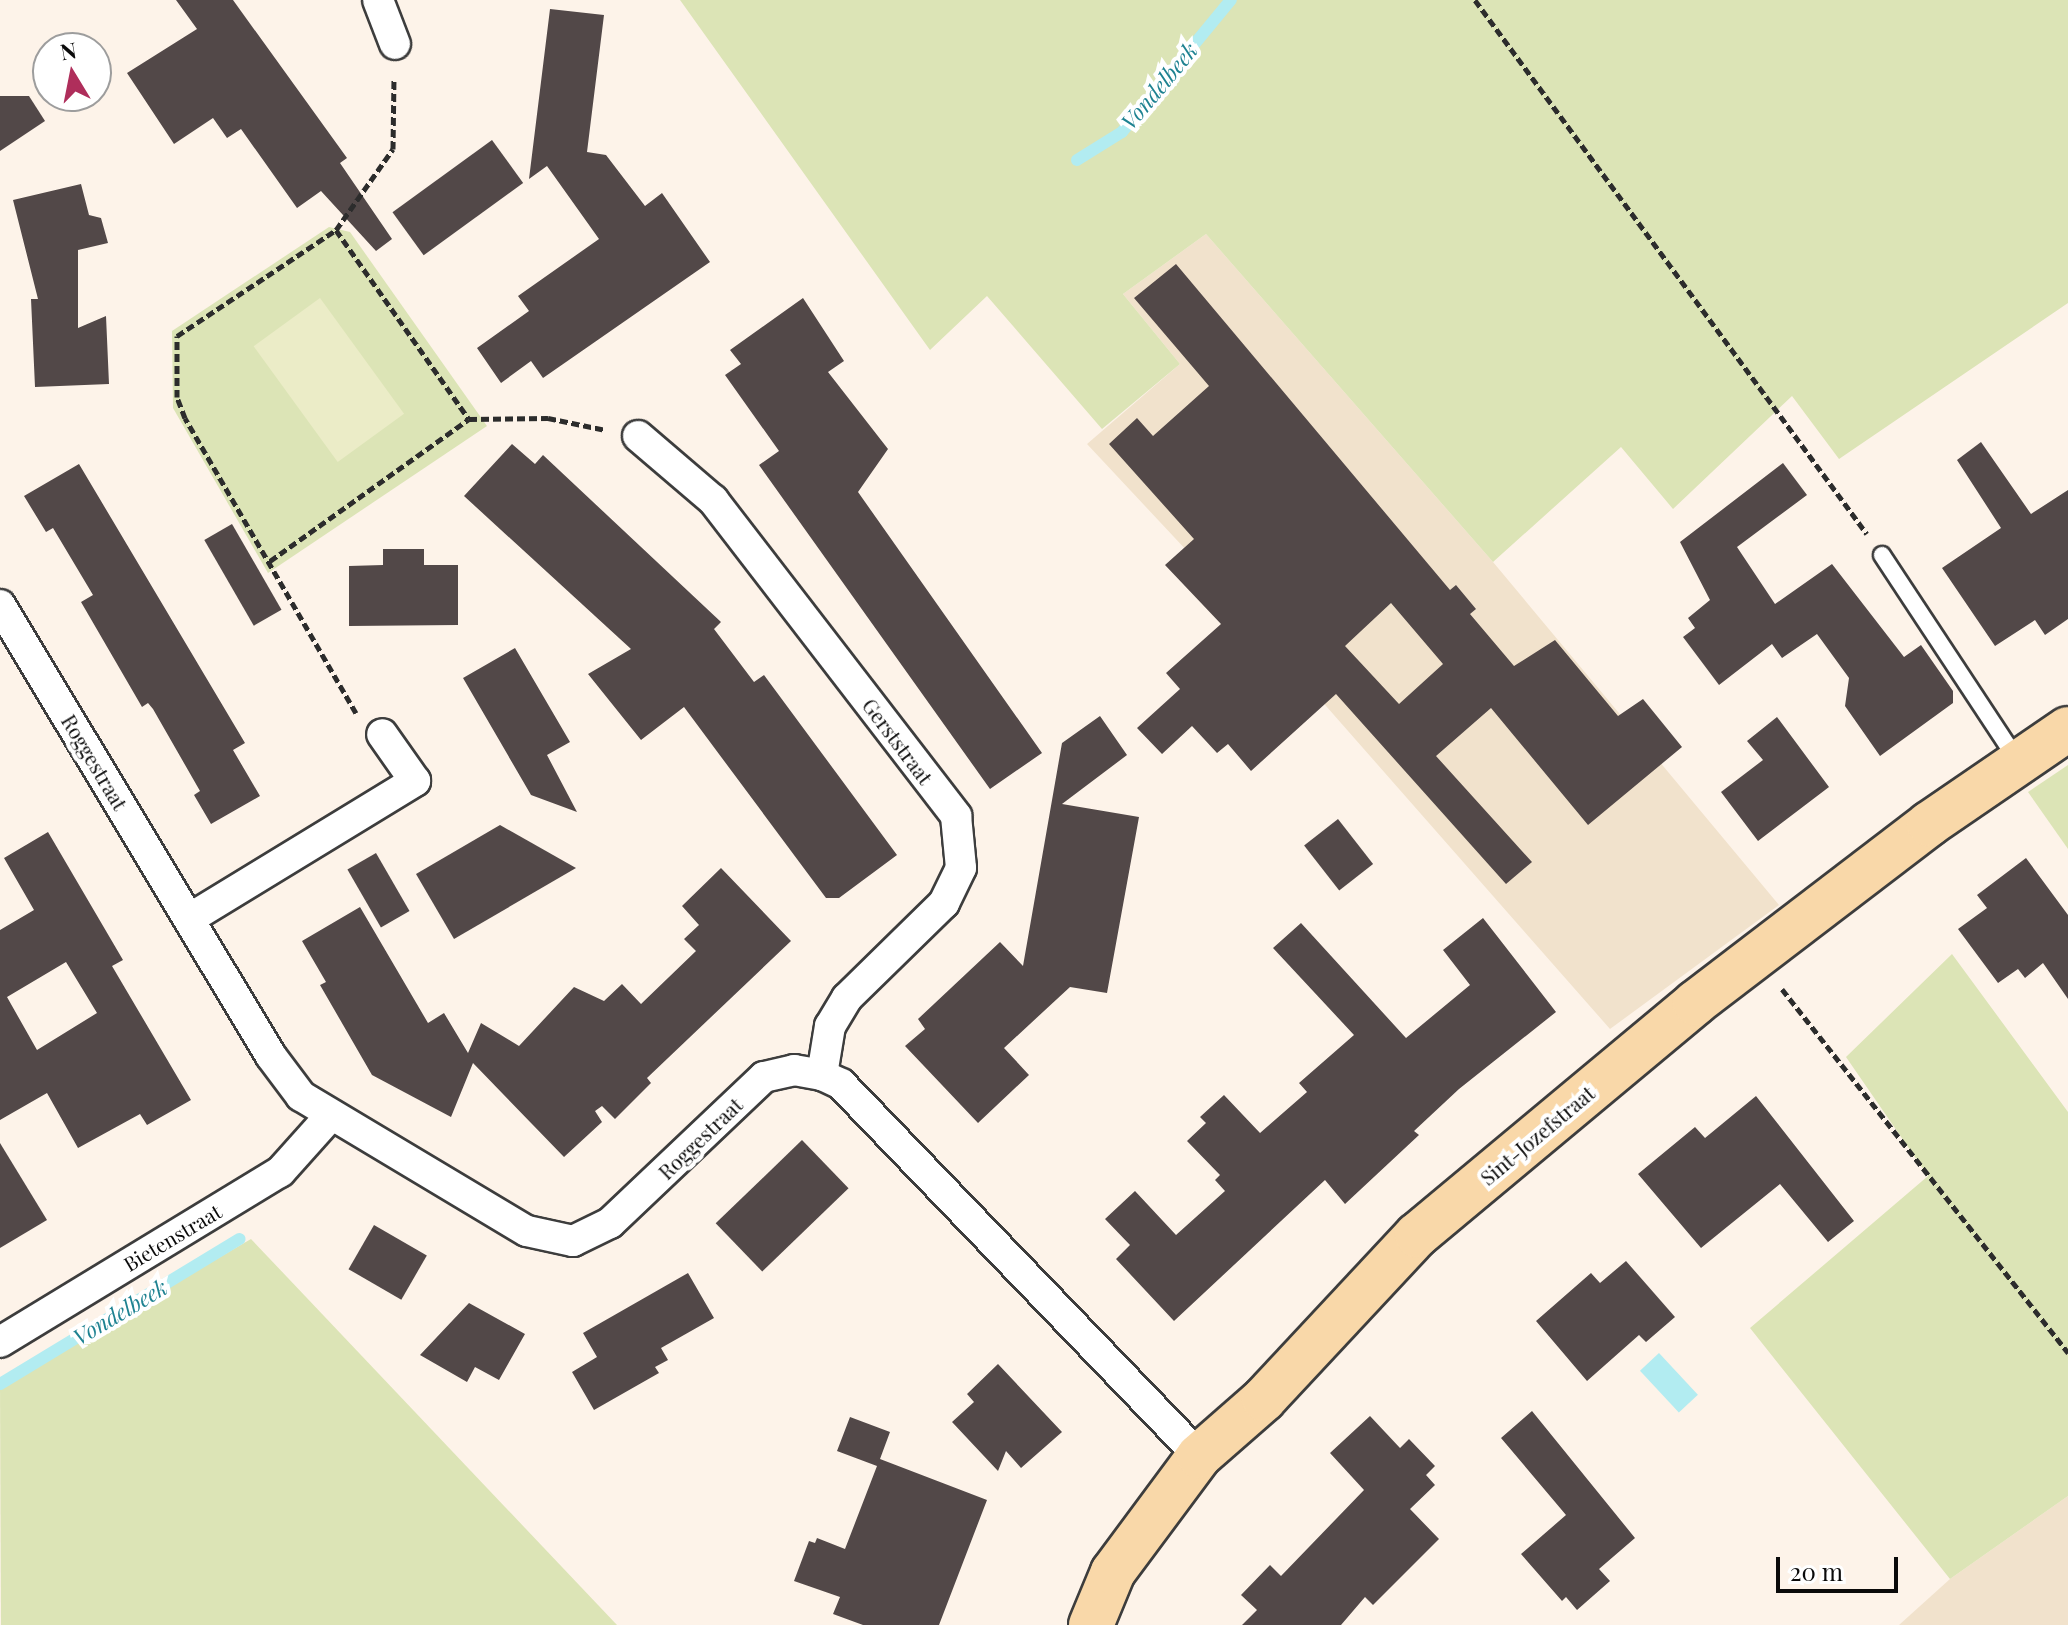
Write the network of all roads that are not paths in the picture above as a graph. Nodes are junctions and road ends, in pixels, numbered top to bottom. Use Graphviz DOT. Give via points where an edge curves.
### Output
graph roads {
  1 [pos="378,0"];
  2 [pos="395,44"];
  3 [pos="638,436"];
  4 [pos="1882,555"];
  5 [pos="0,605"];
  6 [pos="2068,729"];
  7 [pos="382,734"];
  8 [pos="2019,763"];
  9 [pos="189,919"];
  10 [pos="822,1075"];
  11 [pos="330,1116"];
  12 [pos="0,1342"];
  13 [pos="1199,1456"];
  14 [pos="1091,1625"];
  1 -- 2 [label="street"];
  3 -- 10 [label="street, Gerststraat" via="713,500 956,816 961,868 944,903 847,998 830,1026"];
  4 -- 8 [label="lane"];
  5 -- 9 [label="street, Roggestraat"];
  6 -- 8 [label="street, Sint-Jozefstraat"];
  7 -- 9 [label="street" via="415,781"];
  8 -- 13 [label="street, Sint-Jozefstraat" via="1756,957 1417,1235 1264,1399"];
  9 -- 11 [label="street, Roggestraat" via="271,1056 301,1096"];
  10 -- 11 [label="street, Roggestraat" via="794,1070 764,1077 610,1223 573,1241 527,1231"];
  10 -- 13 [label="street" via="841,1084"];
  11 -- 12 [label="street, Bietenstraat" via="280,1172"];
  13 -- 14 [label="street, Sint-Jozefstraat" via="1113,1572"];
}
